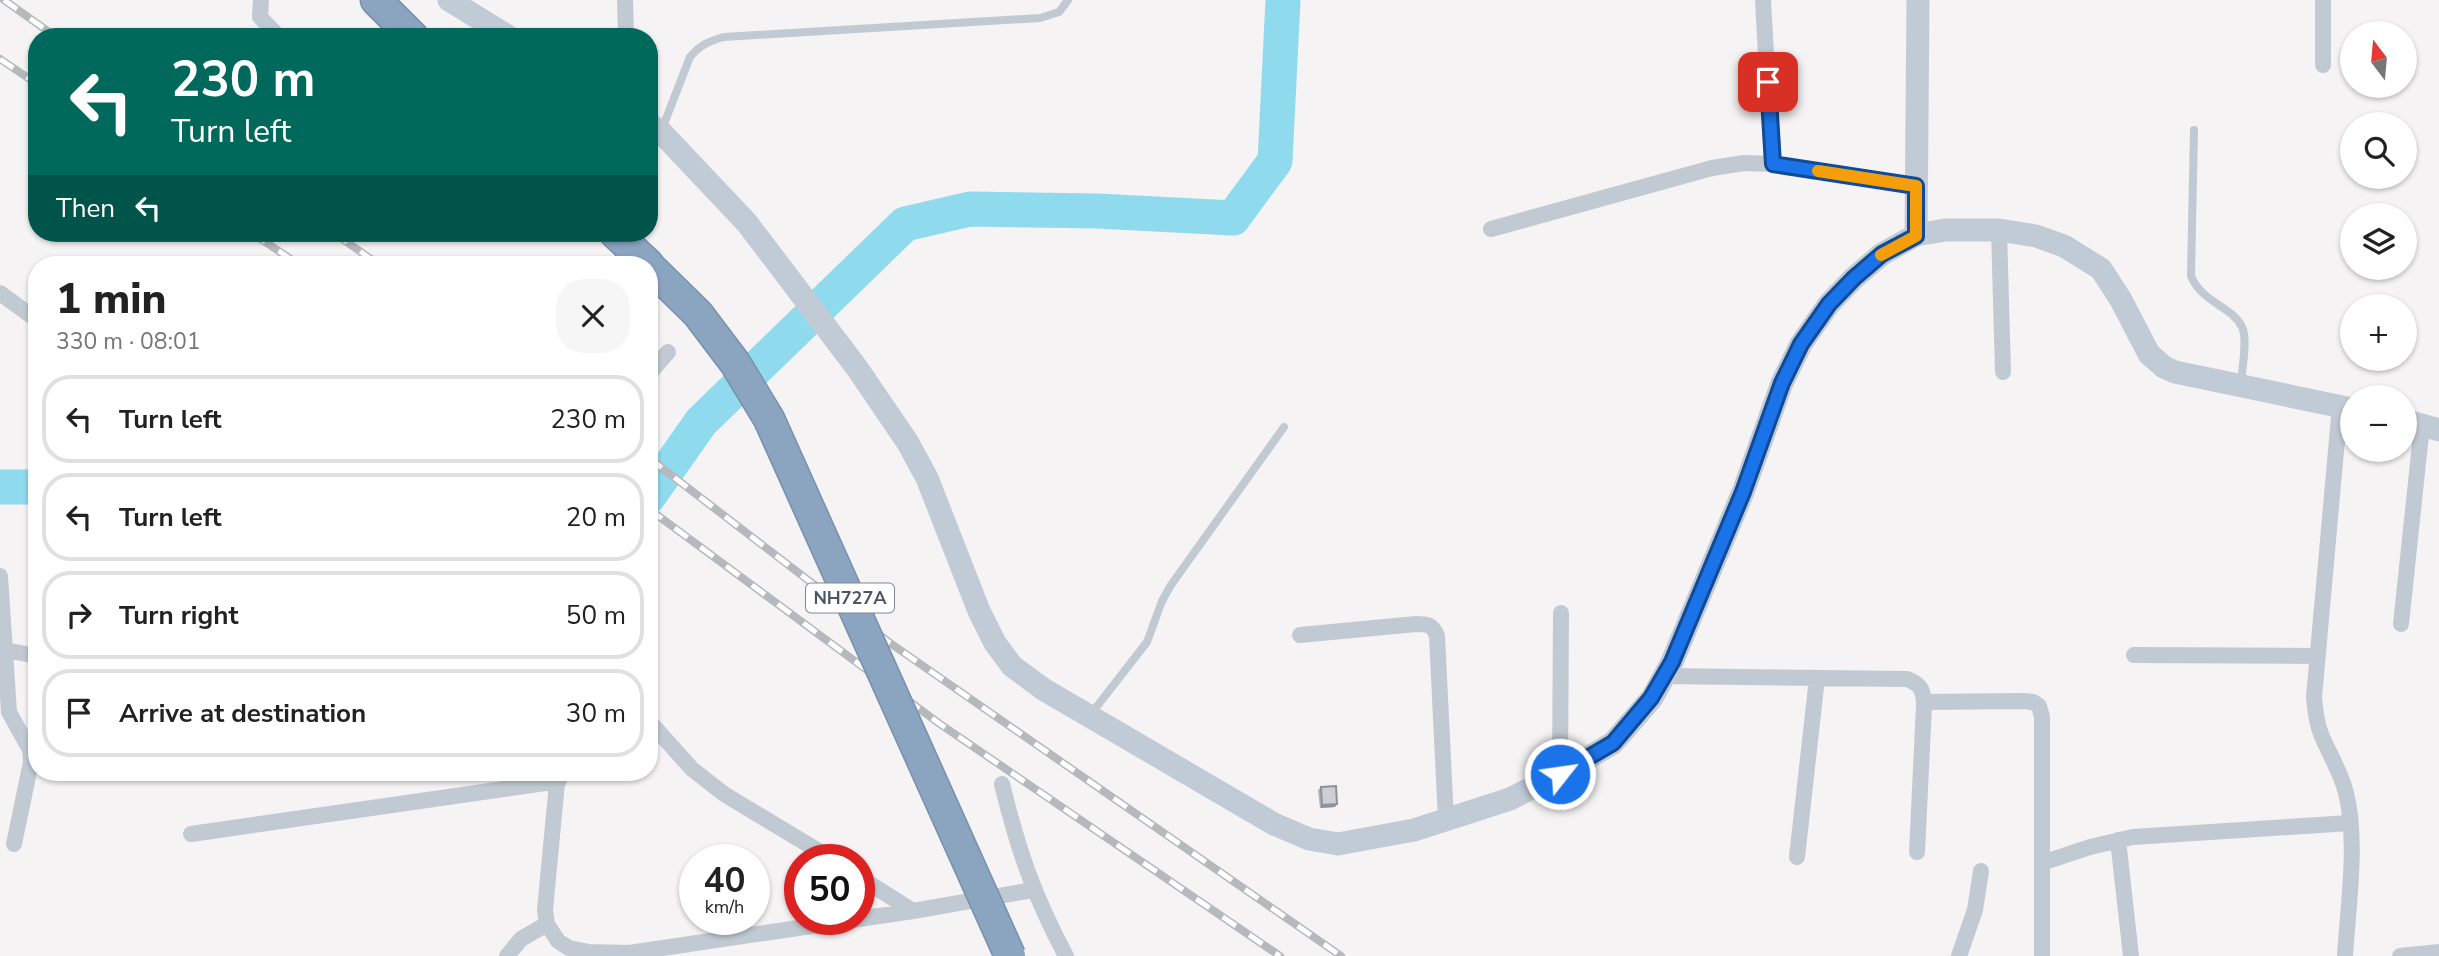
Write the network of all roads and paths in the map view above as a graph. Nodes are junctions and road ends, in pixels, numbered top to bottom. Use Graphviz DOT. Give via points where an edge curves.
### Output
graph roads {
  1 [pos="261,0"];
  2 [pos="376,0"];
  3 [pos="449,0"];
  4 [pos="625,0"];
  5 [pos="1068,0"];
  6 [pos="1763,0"];
  7 [pos="1919,0"];
  8 [pos="2323,0"];
  9 [pos="270,28"];
  10 [pos="404,28"];
  11 [pos="494,28"];
  12 [pos="626,28"];
  13 [pos="2323,65"];
  14 [pos="658,122"];
  15 [pos="2194,130"];
  16 [pos="658,131"];
  17 [pos="1773,164"];
  18 [pos="1916,186"];
  19 [pos="1491,229"];
  20 [pos="1999,230"];
  21 [pos="1916,236"];
  22 [pos="624,242"];
  23 [pos="639,256"];
  24 [pos="658,275"];
  25 [pos="0,293"];
  26 [pos="28,313"];
  27 [pos="668,352"];
  28 [pos="658,364"];
  29 [pos="2003,372"];
  30 [pos="2241,386"];
  31 [pos="2340,407"];
  32 [pos="2422,425"];
  33 [pos="1284,427"];
  34 [pos="2340,461"];
  35 [pos="0,576"];
  36 [pos="1561,613"];
  37 [pos="2401,624"];
  38 [pos="1300,635"];
  39 [pos="5,650"];
  40 [pos="28,654"];
  41 [pos="2134,655"];
  42 [pos="2318,656"];
  43 [pos="1664,676"];
  44 [pos="1817,678"];
  45 [pos="1924,702"];
  46 [pos="1089,716"];
  47 [pos="658,730"];
  48 [pos="28,746"];
  49 [pos="1560,774"];
  50 [pos="29,781"];
  51 [pos="527,781"];
  52 [pos="558,781"];
  53 [pos="1002,784"];
  54 [pos="1446,820"];
  55 [pos="2350,823"];
  56 [pos="191,834"];
  57 [pos="2118,839"];
  58 [pos="14,844"];
  59 [pos="807,844"];
  60 [pos="1917,852"];
  61 [pos="1797,857"];
  62 [pos="2042,863"];
  63 [pos="1981,871"];
  64 [pos="875,887"];
  65 [pos="1033,890"];
  66 [pos="913,911"];
  67 [pos="547,925"];
  68 [pos="2439,952"];
  69 [pos="507,956"];
  70 [pos="1010,956"];
  71 [pos="1066,956"];
  72 [pos="1959,956"];
  73 [pos="2042,956"];
  74 [pos="2131,956"];
  75 [pos="2345,956"];
  76 [pos="2400,956"];
  1 -- 9 [label="street" via="260,17"];
  2 -- 10 [label="highway"];
  3 -- 11 [label="main road"];
  4 -- 12 [label="street"];
  5 -- 14 [label="lane" via="1059,12 1040,18 709,41 690,57"];
  6 -- 17 [label="street"];
  7 -- 18 [label="main road"];
  8 -- 13 [label="street"];
  15 -- 30 [label="lane" via="2191,276 2199,292 2242,327"];
  16 -- 46 [label="main road" via="747,223 908,443 995,643 1012,666"];
  17 -- 18 [label="street"];
  17 -- 19 [label="street" via="1712,168"];
  18 -- 21 [label="main road"];
  20 -- 21 [label="main road" via="1945,230"];
  20 -- 29 [label="street"];
  20 -- 30 [label="main road" via="2064,246 2101,269 2149,354 2164,367"];
  21 -- 43 [label="main road" via="1882,254 1854,278 1801,344"];
  22 -- 23 [label="highway, NH727A"];
  24 -- 70 [label="highway, NH727A, bridge" via="698,314 769,419"];
  25 -- 26 [label="street"];
  27 -- 28 [label="street"];
  30 -- 31 [label="main road"];
  32 -- 37 [label="street"];
  33 -- 46 [label="lane" via="1171,585 1147,642"];
  34 -- 42 [label="street"];
  35 -- 39 [label="street"];
  36 -- 49 [label="street"];
  38 -- 54 [label="street" via="1416,624 1434,628"];
  39 -- 40 [label="street"];
  39 -- 48 [label="street" via="9,712"];
  41 -- 42 [label="street"];
  42 -- 55 [label="street" via="2315,713 2320,734 2342,776"];
  43 -- 44 [label="street"];
  43 -- 49 [label="main road" via="1613,743"];
  44 -- 45 [label="street" via="1907,679 1917,683"];
  44 -- 61 [label="street"];
  45 -- 60 [label="street"];
  45 -- 62 [label="street" via="2023,701 2039,706"];
  46 -- 54 [label="main road" via="1274,824 1309,839 1338,844"];
  47 -- 59 [label="street" via="692,769 724,794"];
  49 -- 54 [label="main road" via="1510,799"];
  50 -- 58 [label="street"];
  51 -- 56 [label="street"];
  52 -- 67 [label="street"];
  53 -- 65 [label="street"];
  55 -- 57 [label="street"];
  55 -- 75 [label="street"];
  57 -- 62 [label="street"];
  57 -- 74 [label="street"];
  62 -- 73 [label="street"];
  63 -- 72 [label="street" via="1975,910"];
  64 -- 66 [label="street"];
  65 -- 66 [label="street"];
  65 -- 71 [label="street"];
  66 -- 67 [label="street" via="629,953 569,948"];
  67 -- 69 [label="street" via="521,939"];
  68 -- 76 [label="street"];
}
